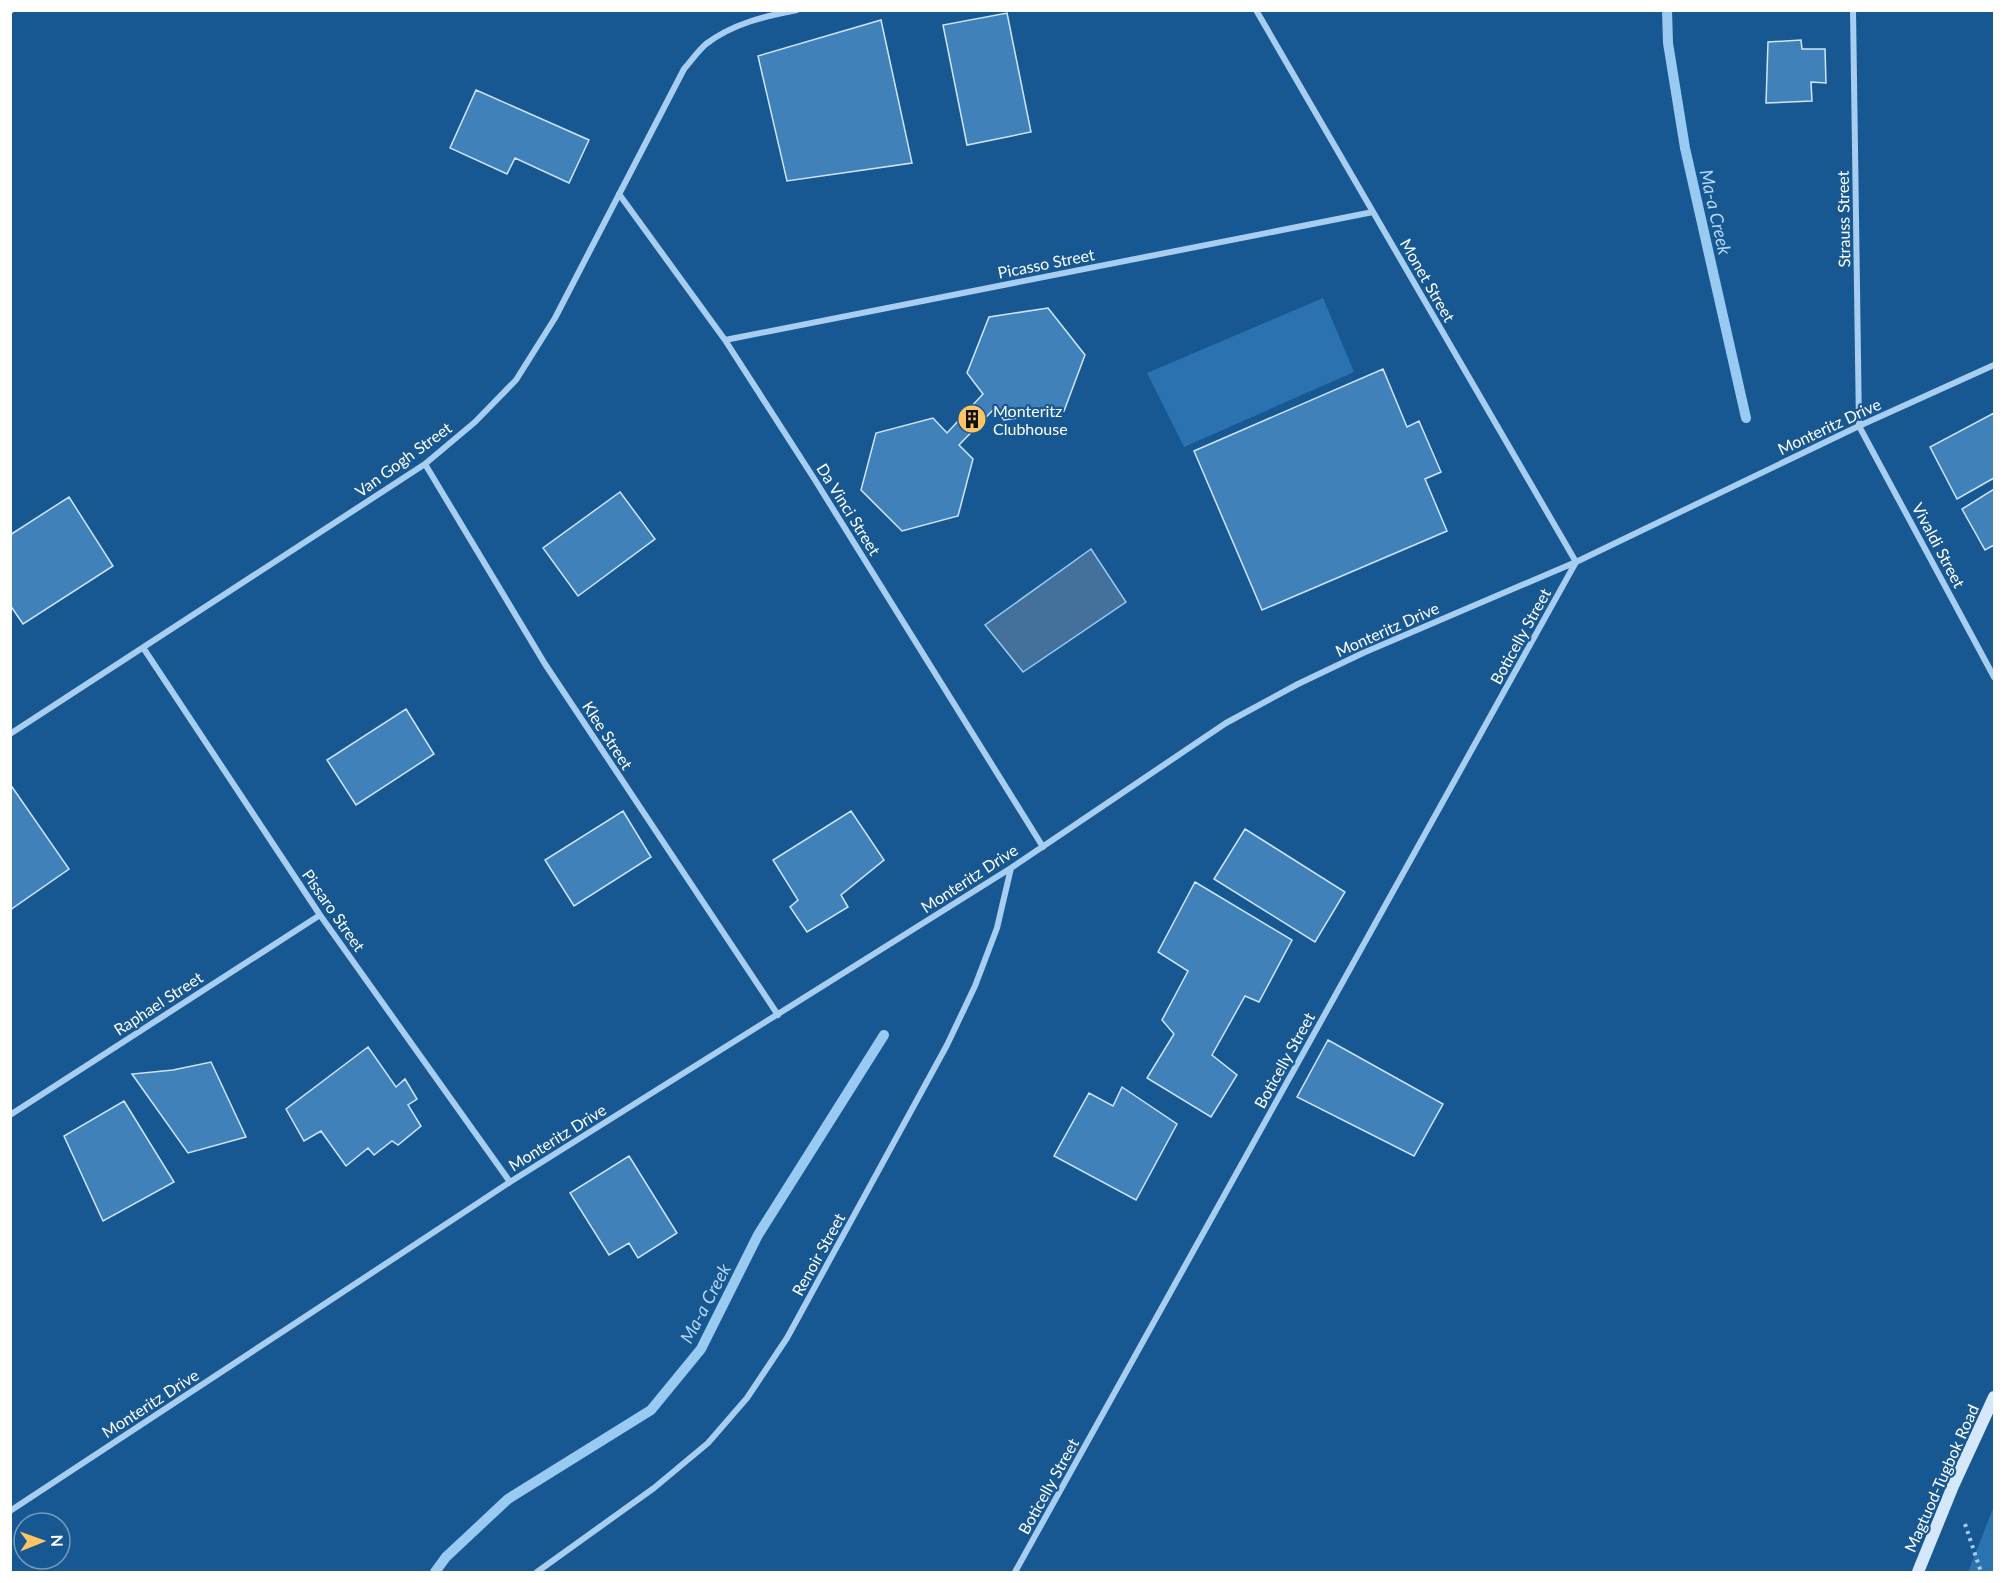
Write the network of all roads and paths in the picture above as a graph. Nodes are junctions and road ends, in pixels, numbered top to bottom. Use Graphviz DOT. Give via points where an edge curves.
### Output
graph roads {
  1 [pos="15,10"];
  2 [pos="797,10"];
  3 [pos="1256,10"];
  4 [pos="1853,10"];
  5 [pos="10,12"];
  6 [pos="619,194"];
  7 [pos="1373,212"];
  8 [pos="725,340"];
  9 [pos="1995,365"];
  10 [pos="1859,426"];
  11 [pos="425,464"];
  12 [pos="1576,562"];
  13 [pos="144,649"];
  14 [pos="1995,677"];
  15 [pos="10,734"];
  16 [pos="1043,847"];
  17 [pos="1011,868"];
  18 [pos="320,915"];
  19 [pos="778,1015"];
  20 [pos="10,1115"];
  21 [pos="510,1182"];
  22 [pos="1995,1397"];
  23 [pos="1953,1486"];
  24 [pos="10,1511"];
  25 [pos="537,1572"];
  26 [pos="1015,1572"];
  27 [pos="1918,1572"];
  28 [pos="1981,1572"];
  1 -- 5 [label="path"];
  2 -- 6 [label="street, Van Gogh Street" via="734,27 705,45 684,69"];
  3 -- 7 [label="street, Monet Street"];
  4 -- 10 [label="street, Strauss Street"];
  6 -- 8 [label="street, Da Vinci Street"];
  6 -- 11 [label="street, Van Gogh Street" via="555,318 516,380 475,422"];
  7 -- 8 [label="street, Picasso Street"];
  7 -- 12 [label="street, Monet Street"];
  8 -- 16 [label="street, Da Vinci Street"];
  9 -- 10 [label="street, Monteritz Drive"];
  10 -- 12 [label="street, Monteritz Drive"];
  10 -- 14 [label="street, Vivaldi Street"];
  11 -- 13 [label="street, Van Gogh Street"];
  11 -- 19 [label="street, Klee Street" via="545,664"];
  12 -- 16 [label="street, Monteritz Drive" via="1298,684 1226,723"];
  12 -- 26 [label="street, Boticelly Street"];
  13 -- 15 [label="street, Van Gogh Street"];
  13 -- 18 [label="street, Pissaro Street"];
  16 -- 17 [label="street, Monteritz Drive"];
  17 -- 19 [label="street, Monteritz Drive"];
  17 -- 25 [label="street, Renoir Street" via="998,928 947,1045 787,1338 747,1398 708,1443 654,1488"];
  18 -- 20 [label="street, Raphael Street"];
  18 -- 21 [label="street, Pissaro Street"];
  19 -- 21 [label="street, Monteritz Drive"];
  21 -- 24 [label="street, Monteritz Drive"];
  22 -- 23 [label="main road, Magtuod-Tugbok Road"];
  23 -- 27 [label="main road, Magtuod-Tugbok Road"];
  23 -- 28 [label="path"];
}
